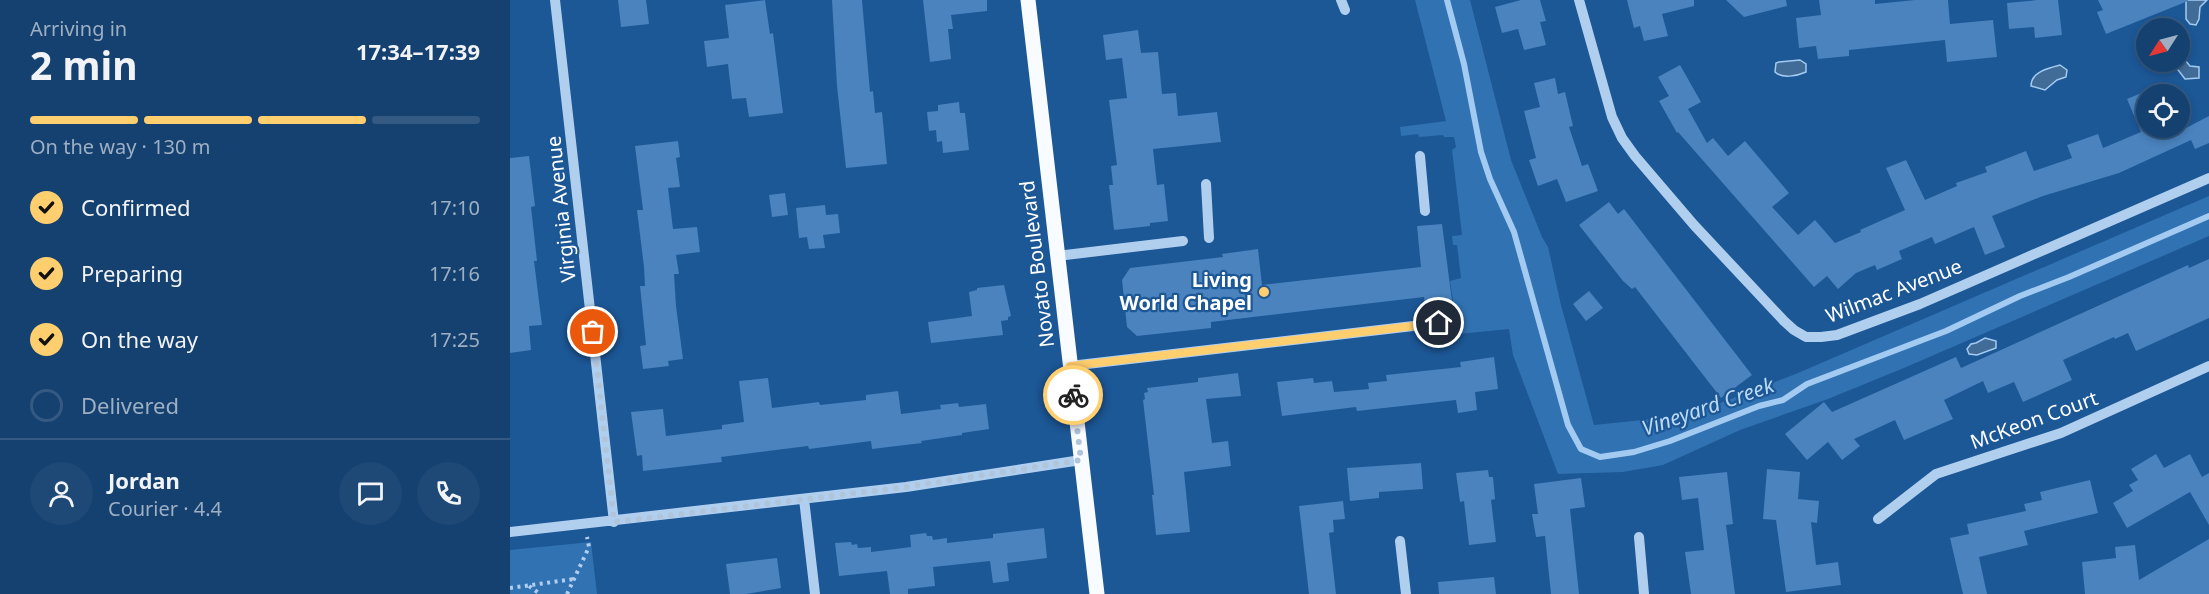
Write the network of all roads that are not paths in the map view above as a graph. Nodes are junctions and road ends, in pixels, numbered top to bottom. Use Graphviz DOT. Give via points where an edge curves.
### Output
graph roads {
  1 [pos="555,0"];
  2 [pos="1028,0"];
  3 [pos="1579,0"];
  4 [pos="1420,156"];
  5 [pos="2209,178"];
  6 [pos="1206,184"];
  7 [pos="1425,211"];
  8 [pos="1209,238"];
  9 [pos="1183,241"];
  10 [pos="1057,256"];
  11 [pos="1439,323"];
  12 [pos="1070,366"];
  13 [pos="2209,366"];
  14 [pos="1081,460"];
  15 [pos="804,499"];
  16 [pos="1878,519"];
  17 [pos="614,522"];
  18 [pos="510,532"];
  19 [pos="1639,537"];
  20 [pos="1400,541"];
  21 [pos="815,594"];
  22 [pos="1097,594"];
  23 [pos="1406,594"];
  24 [pos="1644,594"];
  1 -- 17 [label="street, Virginia Avenue"];
  2 -- 10 [label="main road, Novato Boulevard"];
  3 -- 5 [label="street, Wilmac Avenue" via="1612,117 1622,138 1694,225 1784,321 1806,337 1837,335 1920,304"];
  4 -- 7 [label="street"];
  6 -- 8 [label="street"];
  9 -- 10 [label="street"];
  10 -- 12 [label="main road, Novato Boulevard"];
  11 -- 12 [label="street"];
  12 -- 14 [label="main road, Novato Boulevard"];
  13 -- 16 [label="street, McKeon Court" via="2061,434 1936,474"];
  14 -- 15 [label="street"];
  14 -- 22 [label="main road, Novato Boulevard"];
  15 -- 17 [label="street"];
  15 -- 21 [label="street"];
  17 -- 18 [label="street"];
  19 -- 24 [label="street"];
  20 -- 23 [label="street"];
}
